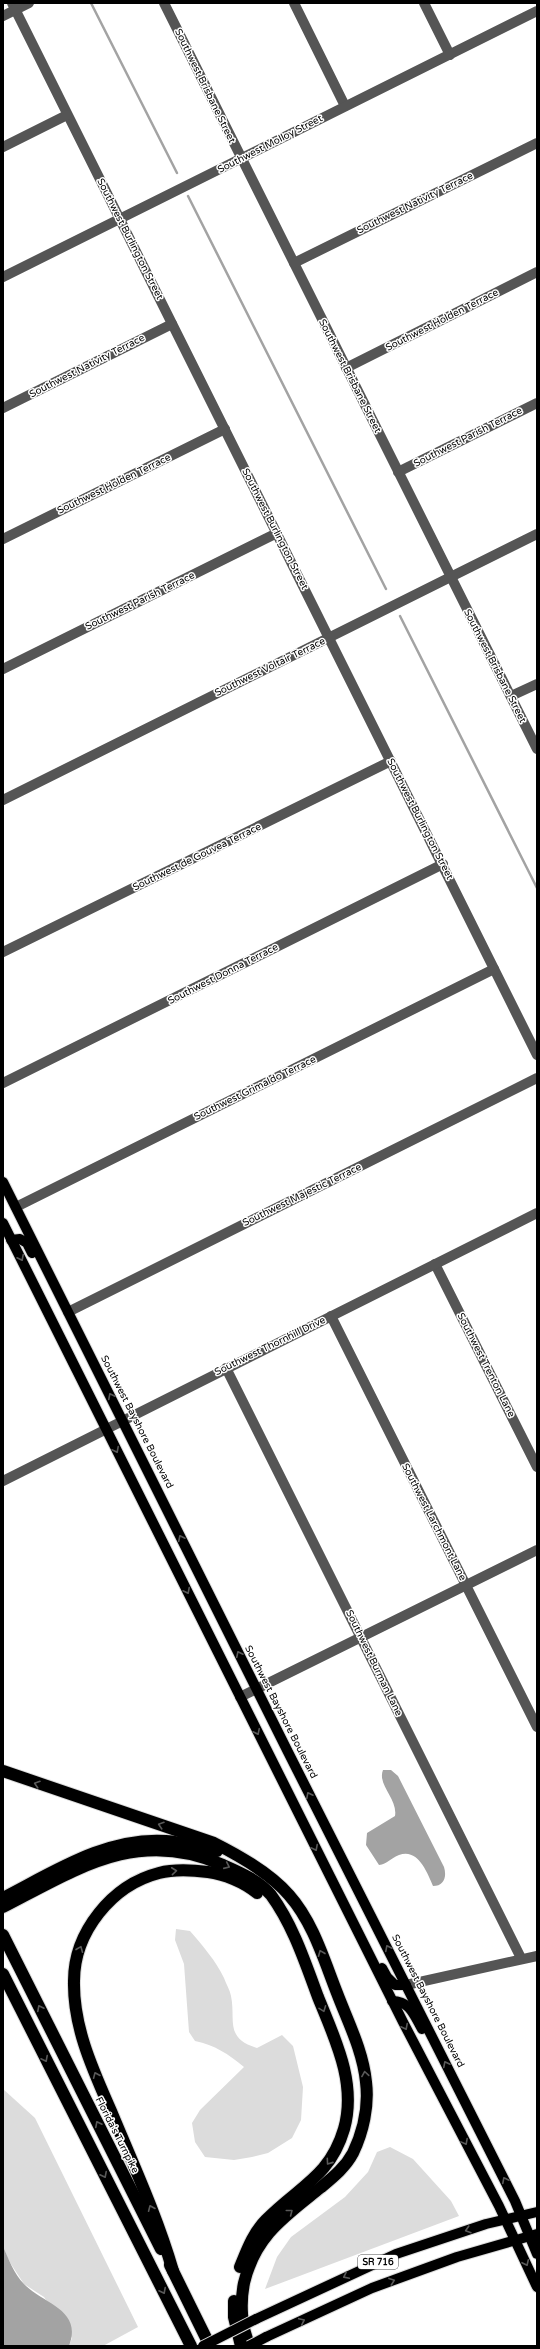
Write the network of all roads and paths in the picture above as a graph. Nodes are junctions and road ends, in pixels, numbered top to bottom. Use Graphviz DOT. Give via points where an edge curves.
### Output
graph roads {
  1 [pos="29,3"];
  2 [pos="164,3"];
  3 [pos="294,3"];
  4 [pos="424,3"];
  5 [pos="13,6"];
  6 [pos="537,11"];
  7 [pos="3,16"];
  8 [pos="450,55"];
  9 [pos="345,106"];
  10 [pos="67,115"];
  11 [pos="537,143"];
  12 [pos="3,147"];
  13 [pos="241,159"];
  14 [pos="120,219"];
  15 [pos="294,263"];
  16 [pos="537,272"];
  17 [pos="3,277"];
  18 [pos="172,324"];
  19 [pos="346,368"];
  20 [pos="537,403"];
  21 [pos="3,408"];
  22 [pos="225,429"];
  23 [pos="398,472"];
  24 [pos="277,533"];
  25 [pos="537,534"];
  26 [pos="3,539"];
  27 [pos="451,577"];
  28 [pos="329,638"];
  29 [pos="3,669"];
  30 [pos="537,684"];
  31 [pos="511,696"];
  32 [pos="537,749"];
  33 [pos="390,761"];
  34 [pos="3,800"];
  35 [pos="443,864"];
  36 [pos="3,952"];
  37 [pos="494,969"];
  38 [pos="537,1055"];
  39 [pos="537,1078"];
  40 [pos="3,1083"];
  41 [pos="3,1182"];
  42 [pos="3,1203"];
  43 [pos="16,1207"];
  44 [pos="537,1213"];
  45 [pos="3,1223"];
  46 [pos="11,1240"];
  47 [pos="435,1264"];
  48 [pos="58,1292"];
  49 [pos="68,1312"];
  50 [pos="331,1316"];
  51 [pos="226,1368"];
  52 [pos="123,1420"];
  53 [pos="105,1429"];
  54 [pos="537,1467"];
  55 [pos="3,1481"];
  56 [pos="537,1550"];
  57 [pos="466,1585"];
  58 [pos="362,1638"];
  59 [pos="256,1689"];
  60 [pos="240,1697"];
  61 [pos="537,1727"];
  62 [pos="3,1772"];
  63 [pos="236,1854"];
  64 [pos="17,1895"];
  65 [pos="3,1898"];
  66 [pos="3,1908"];
  67 [pos="279,1909"];
  68 [pos="351,1918"];
  69 [pos="3,1934"];
  70 [pos="537,1956"];
  71 [pos="521,1958"];
  72 [pos="3,1974"];
  73 [pos="3,1984"];
  74 [pos="406,1985"];
  75 [pos="392,2001"];
  76 [pos="38,2043"];
  77 [pos="439,2049"];
  78 [pos="537,2212"];
  79 [pos="521,2216"];
  80 [pos="505,2219"];
  81 [pos="533,2235"];
  82 [pos="515,2240"];
  83 [pos="537,2254"];
  84 [pos="173,2271"];
  85 [pos="537,2287"];
  86 [pos="191,2346"];
  87 [pos="203,2346"];
  88 [pos="210,2346"];
  89 [pos="241,2346"];
  90 [pos="250,2346"];
  1 -- 5 [label="street"];
  2 -- 13 [label="street, Southwest Brisbane Street"];
  3 -- 9 [label="street"];
  4 -- 8 [label="street"];
  5 -- 7 [label="street"];
  5 -- 10 [label="street, Southwest Burlington Street"];
  6 -- 8 [label="street, Southwest Molloy Street"];
  8 -- 9 [label="street, Southwest Molloy Street"];
  9 -- 13 [label="street, Southwest Molloy Street"];
  10 -- 12 [label="street"];
  10 -- 14 [label="street, Southwest Burlington Street"];
  11 -- 15 [label="street, Southwest Nativity Terrace"];
  13 -- 14 [label="street, Southwest Molloy Street"];
  13 -- 15 [label="street, Southwest Brisbane Street"];
  14 -- 17 [label="street, Southwest Molloy Street"];
  14 -- 18 [label="street, Southwest Burlington Street"];
  15 -- 19 [label="street, Southwest Brisbane Street"];
  16 -- 19 [label="street, Southwest Holden Terrace"];
  18 -- 21 [label="street, Southwest Nativity Terrace"];
  18 -- 22 [label="street, Southwest Burlington Street"];
  19 -- 23 [label="street, Southwest Brisbane Street"];
  20 -- 23 [label="street, Southwest Parish Terrace"];
  22 -- 24 [label="street, Southwest Burlington Street"];
  22 -- 26 [label="street, Southwest Holden Terrace"];
  23 -- 27 [label="street, Southwest Brisbane Street"];
  24 -- 28 [label="street, Southwest Burlington Street"];
  24 -- 29 [label="street, Southwest Parish Terrace"];
  25 -- 27 [label="street, Southwest Voltair Terrace"];
  27 -- 28 [label="street, Southwest Voltair Terrace"];
  27 -- 31 [label="street, Southwest Brisbane Street"];
  28 -- 33 [label="street, Southwest Burlington Street"];
  28 -- 34 [label="street, Southwest Voltair Terrace"];
  30 -- 31 [label="street"];
  31 -- 32 [label="street, Southwest Brisbane Street"];
  33 -- 35 [label="street, Southwest Burlington Street"];
  33 -- 36 [label="street, Southwest de Gouvea Terrace"];
  35 -- 37 [label="street, Southwest Burlington Street"];
  35 -- 40 [label="street, Southwest Donna Terrace"];
  37 -- 38 [label="street, Southwest Burlington Street"];
  37 -- 43 [label="street, Southwest Grimaldo Terrace"];
  39 -- 49 [label="street, Southwest Majestic Terrace"];
  41 -- 43 [label="main road, Southwest Bayshore Boulevard"];
  42 -- 43 [label="main road"];
  43 -- 48 [label="main road, Southwest Bayshore Boulevard"];
  44 -- 47 [label="street, Southwest Thornhill Drive"];
  45 -- 46 [label="main road"];
  46 -- 48 [label="main road" via="20,1238 27,1243 50,1288"];
  46 -- 53 [label="main road, one-way"];
  47 -- 50 [label="street, Southwest Thornhill Drive"];
  47 -- 54 [label="street, Southwest Trenton Lane"];
  48 -- 49 [label="main road, Southwest Bayshore Boulevard"];
  52 -- 49 [label="main road, Southwest Bayshore Boulevard, one-way"];
  50 -- 51 [label="street, Southwest Thornhill Drive"];
  50 -- 57 [label="street, Southwest Larchmont Lane"];
  51 -- 52 [label="street, Southwest Thornhill Drive"];
  51 -- 58 [label="street, Southwest Burman Lane"];
  52 -- 53 [label="street, Southwest Thornhill Drive"];
  59 -- 52 [label="main road, Southwest Bayshore Boulevard, one-way"];
  53 -- 55 [label="street, Southwest Thornhill Drive"];
  53 -- 60 [label="main road, one-way"];
  56 -- 57 [label="street"];
  57 -- 58 [label="street"];
  57 -- 61 [label="street, Southwest Larchmont Lane"];
  58 -- 59 [label="street"];
  58 -- 71 [label="street, Southwest Burman Lane"];
  59 -- 60 [label="street"];
  74 -- 59 [label="main road, Southwest Bayshore Boulevard, one-way"];
  60 -- 68 [label="main road, one-way"];
  63 -- 62 [label="highway, one-way" via="214,1843"];
  63 -- 64 [label="highway" via="164,1841 119,1844 91,1853"];
  90 -- 63 [label="highway, one-way" via="242,2310 243,2291 257,2247 275,2224 338,2174 352,2155 360,2136 365,2113 366,2084 362,2058 309,1926 289,1895 258,1868"];
  64 -- 65 [label="highway"];
  64 -- 66 [label="highway"];
  64 -- 67 [label="highway, one-way" via="97,1860 138,1850 165,1850 188,1852 241,1873 270,1894"];
  84 -- 67 [label="highway, one-way" via="161,2232 92,2067 79,2027 75,2006 76,1957 94,1919 102,1909 120,1892 139,1880 160,1872 181,1870 217,1873 237,1881"];
  67 -- 89 [label="highway, one-way" via="292,1930 342,2058 348,2085 348,2107 336,2152 322,2172 265,2221 250,2243 239,2271 234,2298 234,2317"];
  68 -- 74 [label="main road" via="360,1925 387,1977 395,1985"];
  68 -- 75 [label="main road"];
  84 -- 69 [label="highway, Florida's Turnpike, one-way"];
  70 -- 71 [label="street"];
  71 -- 74 [label="street"];
  72 -- 76 [label="highway"];
  73 -- 76 [label="highway"];
  74 -- 77 [label="main road, Southwest Bayshore Boulevard"];
  75 -- 77 [label="main road" via="403,2001 407,2004 425,2034"];
  75 -- 80 [label="main road, one-way"];
  76 -- 86 [label="highway, one-way"];
  79 -- 77 [label="main road, Southwest Bayshore Boulevard, one-way"];
  78 -- 79 [label="main road, SR 716"];
  79 -- 80 [label="main road, SR 716"];
  79 -- 81 [label="main road, Southwest Bayshore Boulevard"];
  80 -- 82 [label="main road"];
  80 -- 87 [label="main road, SR 716, one-way, bridge" via="396,2254"];
  81 -- 82 [label="main road, SR 716"];
  81 -- 83 [label="main road, Southwest Bayshore Boulevard"];
  82 -- 85 [label="main road, one-way"];
  90 -- 82 [label="main road, SR 716, one-way, bridge" via="372,2288 456,2257"];
  84 -- 88 [label="highway, Florida's Turnpike"];
}
